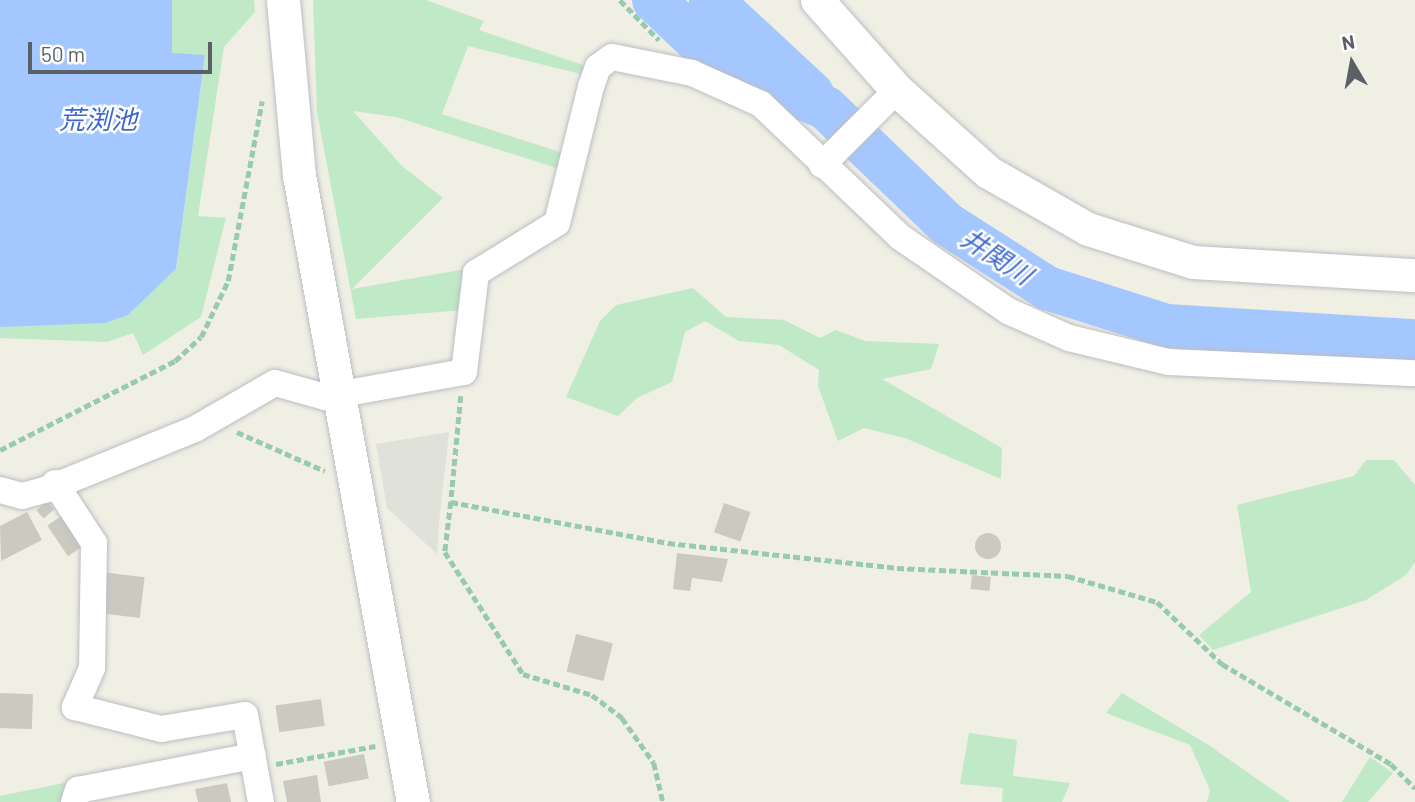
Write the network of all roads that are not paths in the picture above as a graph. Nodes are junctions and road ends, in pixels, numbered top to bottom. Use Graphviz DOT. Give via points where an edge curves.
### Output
graph roads {
  1 [pos="283,0"];
  2 [pos="817,0"];
  3 [pos="886,101"];
  4 [pos="825,162"];
  5 [pos="1415,275"];
  6 [pos="1415,373"];
  7 [pos="338,393"];
  8 [pos="55,483"];
  9 [pos="0,490"];
  10 [pos="254,762"];
  11 [pos="74,802"];
  12 [pos="261,802"];
  13 [pos="413,802"];
  1 -- 7 [label="street" via="299,175"];
  2 -- 3 [label="street"];
  3 -- 4 [label="street"];
  3 -- 5 [label="street" via="1055,214 1122,242 1192,262"];
  4 -- 6 [label="street" via="955,278 1069,338 1169,362"];
  4 -- 7 [label="street" via="761,104 692,73 618,57 601,62 565,209 539,237 476,273 464,372"];
  7 -- 8 [label="street" via="325,397 275,383 207,422"];
  7 -- 13 [label="street"];
  8 -- 9 [label="street" via="22,496"];
  8 -- 10 [label="street" via="94,542 92,668 75,707 161,730 245,715"];
  10 -- 11 [label="street" via="78,790"];
  10 -- 12 [label="street"];
}
